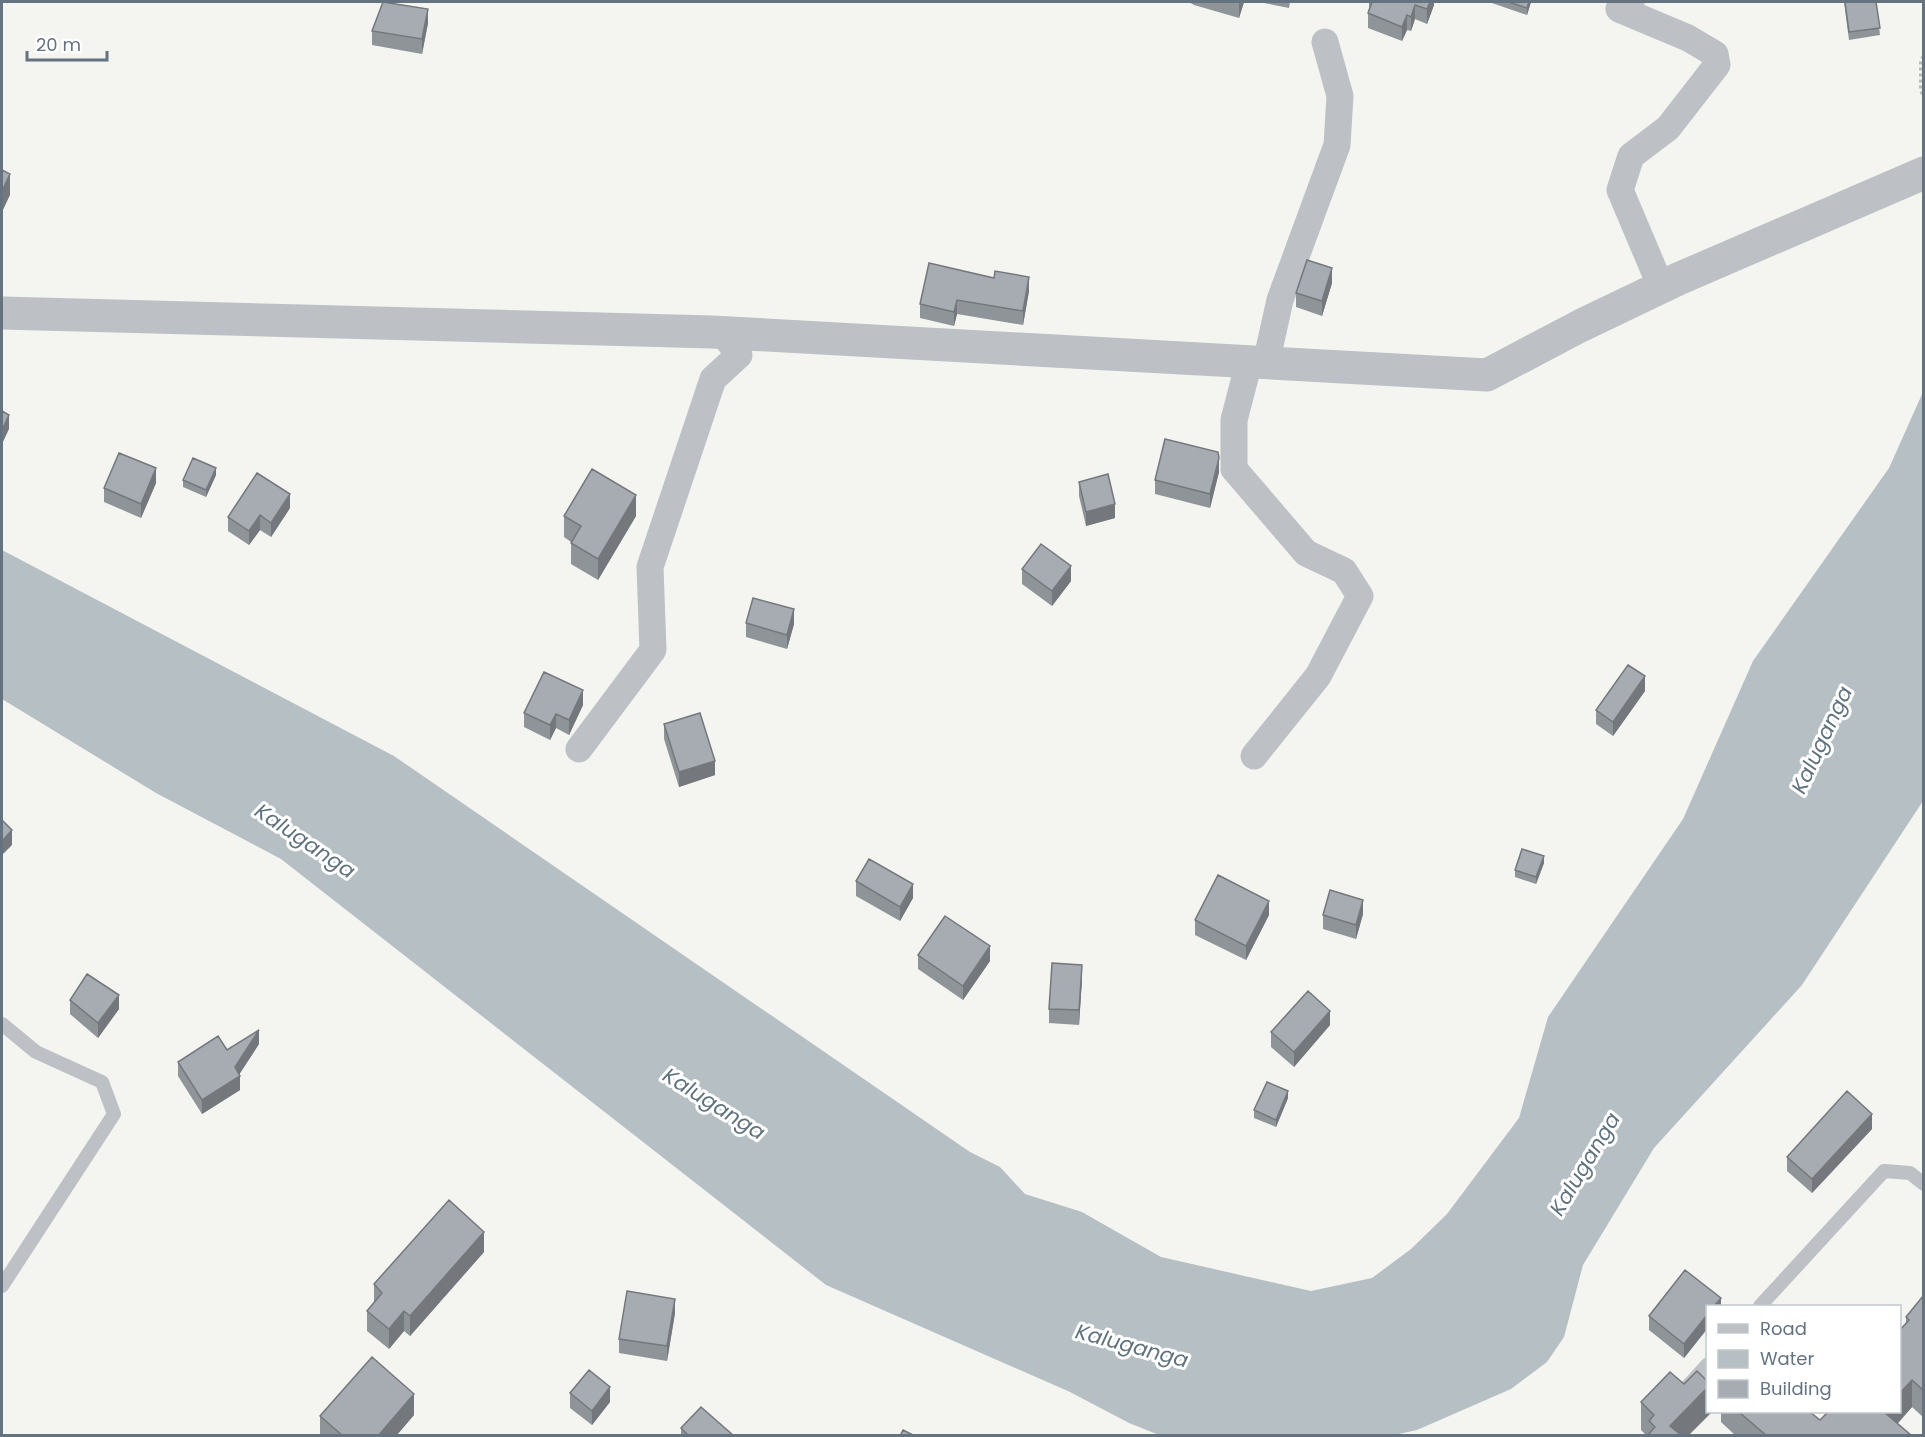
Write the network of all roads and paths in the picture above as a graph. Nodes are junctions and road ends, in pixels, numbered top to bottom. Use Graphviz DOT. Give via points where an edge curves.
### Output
graph roads {
  1 [pos="1630,2"];
  2 [pos="1325,42"];
  3 [pos="1923,57"];
  4 [pos="1923,95"];
  5 [pos="1923,173"];
  6 [pos="1661,287"];
  7 [pos="2,313"];
  8 [pos="722,332"];
  9 [pos="1258,362"];
  10 [pos="579,749"];
  11 [pos="1254,756"];
  12 [pos="2,1024"];
  13 [pos="1923,1184"];
  14 [pos="2,1286"];
  15 [pos="1761,1305"];
  16 [pos="1706,1365"];
  17 [pos="1682,1391"];
  1 -- 6 [label="street" via="1618,9 1716,54 1717,65 1668,128 1631,156 1620,190"];
  2 -- 9 [label="street" via="1340,96 1337,145"];
  3 -- 4 [label="path"];
  5 -- 6 [label="street"];
  6 -- 9 [label="street" via="1487,375"];
  7 -- 8 [label="street"];
  8 -- 9 [label="street"];
  8 -- 10 [label="street" via="739,355 713,380 650,567 653,650"];
  9 -- 11 [label="street" via="1234,420 1234,469 1306,552 1344,571 1360,597 1318,676"];
  12 -- 14 [label="lane" via="36,1052 102,1082 114,1114"];
  13 -- 15 [label="lane" via="1910,1173 1884,1171"];
  16 -- 17 [label="lane"];
}
